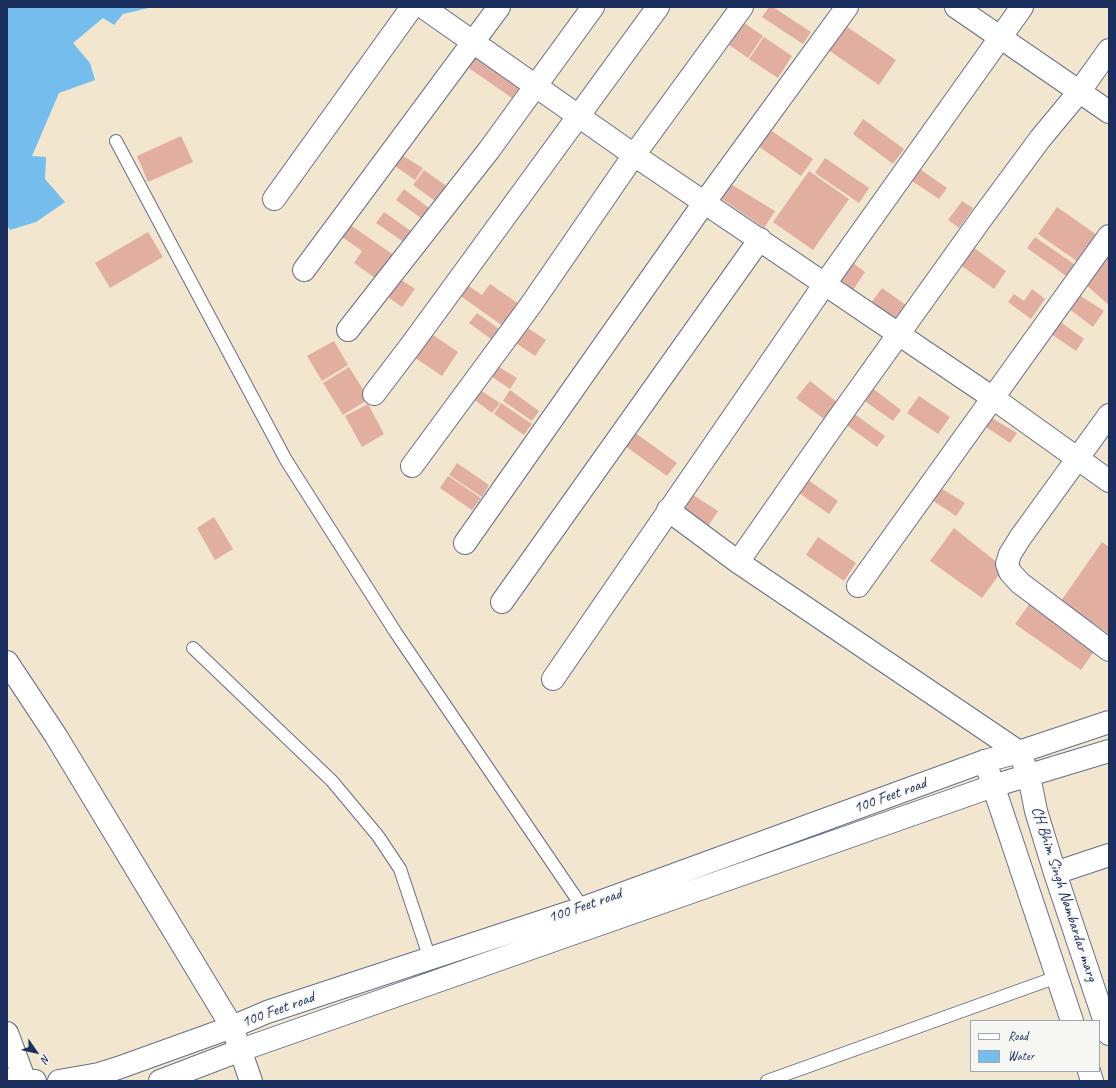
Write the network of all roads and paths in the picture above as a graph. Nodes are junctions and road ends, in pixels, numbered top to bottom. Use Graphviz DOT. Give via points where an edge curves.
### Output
graph roads {
  1 [pos="412,7"];
  2 [pos="423,7"];
  3 [pos="499,7"];
  4 [pos="593,7"];
  5 [pos="658,7"];
  6 [pos="742,7"];
  7 [pos="847,7"];
  8 [pos="956,7"];
  9 [pos="1022,7"];
  10 [pos="1000,38"];
  11 [pos="473,43"];
  12 [pos="1109,50"];
  13 [pos="536,87"];
  14 [pos="1079,92"];
  15 [pos="1109,112"];
  16 [pos="578,116"];
  17 [pos="116,141"];
  18 [pos="634,155"];
  19 [pos="274,199"];
  20 [pos="704,203"];
  21 [pos="1109,236"];
  22 [pos="760,239"];
  23 [pos="304,270"];
  24 [pos="824,286"];
  25 [pos="348,330"];
  26 [pos="899,333"];
  27 [pos="374,394"];
  28 [pos="993,398"];
  29 [pos="1109,415"];
  30 [pos="1078,458"];
  31 [pos="412,466"];
  32 [pos="1109,481"];
  33 [pos="668,510"];
  34 [pos="465,543"];
  35 [pos="738,562"];
  36 [pos="858,586"];
  37 [pos="502,602"];
  38 [pos="193,648"];
  39 [pos="1109,650"];
  40 [pos="7,662"];
  41 [pos="553,679"];
  42 [pos="1109,722"];
  43 [pos="1109,751"];
  44 [pos="1019,752"];
  45 [pos="985,761"];
  46 [pos="1029,776"];
  47 [pos="993,786"];
  48 [pos="1109,855"];
  49 [pos="1055,873"];
  50 [pos="583,908"];
  51 [pos="430,959"];
  52 [pos="1058,977"];
  53 [pos="1072,1020"];
  54 [pos="232,1027"];
  55 [pos="7,1033"];
  56 [pos="1109,1034"];
  57 [pos="241,1050"];
  58 [pos="152,1056"];
  59 [pos="7,1080"];
  60 [pos="25,1081"];
  61 [pos="35,1081"];
  62 [pos="59,1081"];
  63 [pos="160,1081"];
  64 [pos="252,1081"];
  65 [pos="767,1081"];
  1 -- 19 [label="street"];
  2 -- 11 [label="street"];
  3 -- 11 [label="street"];
  4 -- 13 [label="street"];
  5 -- 16 [label="street"];
  6 -- 18 [label="street"];
  7 -- 20 [label="street"];
  8 -- 10 [label="street"];
  9 -- 10 [label="street"];
  10 -- 14 [label="street"];
  10 -- 24 [label="street"];
  11 -- 13 [label="street"];
  11 -- 23 [label="street"];
  12 -- 14 [label="street"];
  13 -- 16 [label="street"];
  13 -- 25 [label="street"];
  14 -- 15 [label="street"];
  14 -- 26 [label="street" via="1031,151"];
  16 -- 18 [label="street"];
  16 -- 27 [label="street"];
  17 -- 50 [label="lane" via="286,460 396,634"];
  18 -- 20 [label="street"];
  18 -- 31 [label="street" via="530,306"];
  20 -- 22 [label="street"];
  20 -- 34 [label="street"];
  21 -- 28 [label="street"];
  22 -- 24 [label="street"];
  22 -- 37 [label="street"];
  24 -- 26 [label="street"];
  24 -- 33 [label="street"];
  26 -- 28 [label="street"];
  26 -- 35 [label="street"];
  28 -- 30 [label="street"];
  28 -- 36 [label="street"];
  29 -- 30 [label="street"];
  30 -- 32 [label="street"];
  30 -- 39 [label="street" via="1020,538 1010,554 1008,564 1010,572 1020,583"];
  33 -- 35 [label="street"];
  33 -- 41 [label="street"];
  35 -- 44 [label="street"];
  38 -- 51 [label="lane" via="332,781 378,836 400,869"];
  40 -- 54 [label="street" via="56,736"];
  42 -- 44 [label="street, 100 Feet road"];
  43 -- 46 [label="street, 100 Feet road"];
  44 -- 45 [label="street, 100 Feet road"];
  44 -- 46 [label="street, CH Bhim Singh Nambardar marg"];
  45 -- 47 [label="street, CH Bhim Singh Nambardar marg"];
  45 -- 50 [label="street, 100 Feet road"];
  46 -- 47 [label="street, 100 Feet road"];
  46 -- 49 [label="street, CH Bhim Singh Nambardar marg" via="1036,811"];
  47 -- 52 [label="street, CH Bhim Singh Nambardar marg"];
  47 -- 57 [label="street, 100 Feet road"];
  48 -- 49 [label="street"];
  49 -- 56 [label="street, CH Bhim Singh Nambardar marg"];
  50 -- 51 [label="street, 100 Feet road"];
  51 -- 54 [label="street, 100 Feet road" via="266,1012"];
  52 -- 53 [label="street, CH Bhim Singh Nambardar marg"];
  52 -- 65 [label="lane"];
  54 -- 57 [label="street"];
  54 -- 58 [label="street, 100 Feet road"];
  55 -- 60 [label="street"];
  57 -- 63 [label="street, 100 Feet road"];
  57 -- 64 [label="street"];
  58 -- 62 [label="street, 100 Feet road" via="99,1074"];
  58 -- 63 [label="street"];
  59 -- 60 [label="street"];
  60 -- 61 [label="street"];
}
